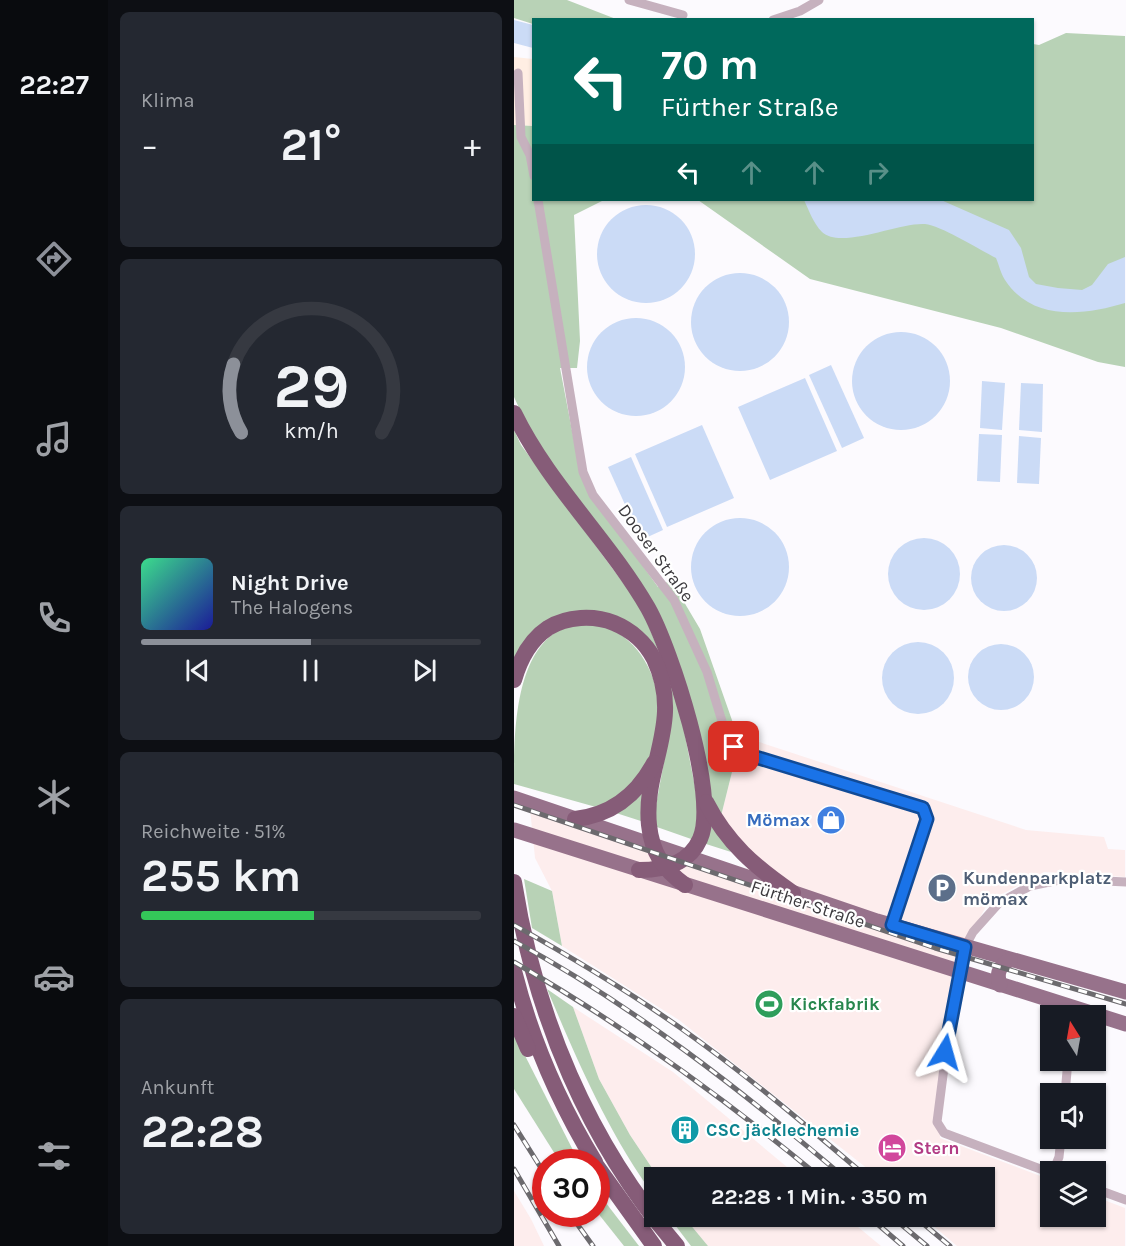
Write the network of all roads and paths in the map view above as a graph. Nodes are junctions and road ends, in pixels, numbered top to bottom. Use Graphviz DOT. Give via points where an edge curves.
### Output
graph roads {
  1 [pos="629,0"];
  2 [pos="819,0"];
  3 [pos="684,15"];
  4 [pos="779,18"];
  5 [pos="518,73"];
  6 [pos="532,166"];
  7 [pos="538,201"];
  8 [pos="514,413"];
  9 [pos="514,680"];
  10 [pos="661,746"];
  11 [pos="704,796"];
  12 [pos="521,801"];
  13 [pos="575,819"];
  14 [pos="514,830"];
  15 [pos="654,845"];
  16 [pos="686,856"];
  17 [pos="664,868"];
  18 [pos="639,870"];
  19 [pos="514,882"];
  20 [pos="1126,882"];
  21 [pos="685,885"];
  22 [pos="793,893"];
  23 [pos="892,925"];
  24 [pos="931,937"];
  25 [pos="965,947"];
  26 [pos="1010,960"];
  27 [pos="924,961"];
  28 [pos="514,971"];
  29 [pos="961,973"];
  30 [pos="1000,985"];
  31 [pos="1126,992"];
  32 [pos="1053,1005"];
  33 [pos="514,1016"];
  34 [pos="1106,1020"];
  35 [pos="1126,1024"];
  36 [pos="562,1102"];
  37 [pos="588,1149"];
  38 [pos="1040,1168"];
  39 [pos="610,1184"];
  40 [pos="1106,1193"];
  41 [pos="1126,1200"];
  42 [pos="654,1246"];
  43 [pos="677,1246"];
  1 -- 3 [label="street"];
  2 -- 4 [label="street"];
  5 -- 6 [label="street" via="521,137"];
  7 -- 23 [label="street, Dooser Straße" via="583,472 593,495 673,600 707,672 725,733 734,747 749,755 923,808 927,819"];
  8 -- 11 [label="highway" via="538,458 628,577 656,624 680,687"];
  9 -- 10 [label="highway" via="527,650 551,626 587,617 614,623 639,639 656,664 666,704"];
  10 -- 13 [label="highway" via="645,779 626,800 602,813"];
  10 -- 15 [label="highway" via="649,815"];
  11 -- 16 [label="highway" via="703,831 695,849"];
  11 -- 22 [label="highway" via="722,831 740,853"];
  12 -- 13 [label="main road, Fürther Straße"];
  13 -- 15 [label="main road, Fürther Straße"];
  14 -- 18 [label="main road, Fürther Straße"];
  15 -- 16 [label="main road, Fürther Straße"];
  15 -- 17 [label="highway"];
  16 -- 17 [label="highway"];
  16 -- 22 [label="main road, Fürther Straße"];
  17 -- 18 [label="highway"];
  17 -- 21 [label="highway"];
  18 -- 21 [label="main road, Fürther Straße"];
  19 -- 43 [label="highway" via="533,975 567,1070 614,1160"];
  20 -- 25 [label="street" via="1064,879 1030,886 999,903"];
  21 -- 27 [label="main road, Fürther Straße"];
  22 -- 23 [label="main road, Fürther Straße"];
  23 -- 24 [label="main road, Fürther Straße"];
  24 -- 25 [label="main road, Fürther Straße"];
  24 -- 27 [label="main road" via="936,951"];
  25 -- 26 [label="main road, Fürther Straße"];
  25 -- 29 [label="street"];
  26 -- 30 [label="main road" via="998,971"];
  26 -- 31 [label="main road, Fürther Straße"];
  27 -- 29 [label="main road, Fürther Straße"];
  28 -- 36 [label="highway" via="534,1035"];
  29 -- 30 [label="main road, Fürther Straße"];
  29 -- 38 [label="street" via="950,1021 937,1122 944,1133"];
  30 -- 32 [label="main road, Fürther Straße"];
  33 -- 36 [label="highway" via="543,1083"];
  34 -- 35 [label="main road, Fürther Straße"];
  36 -- 37 [label="highway"];
  39 -- 42 [label="highway"];
  40 -- 41 [label="street"];
}
